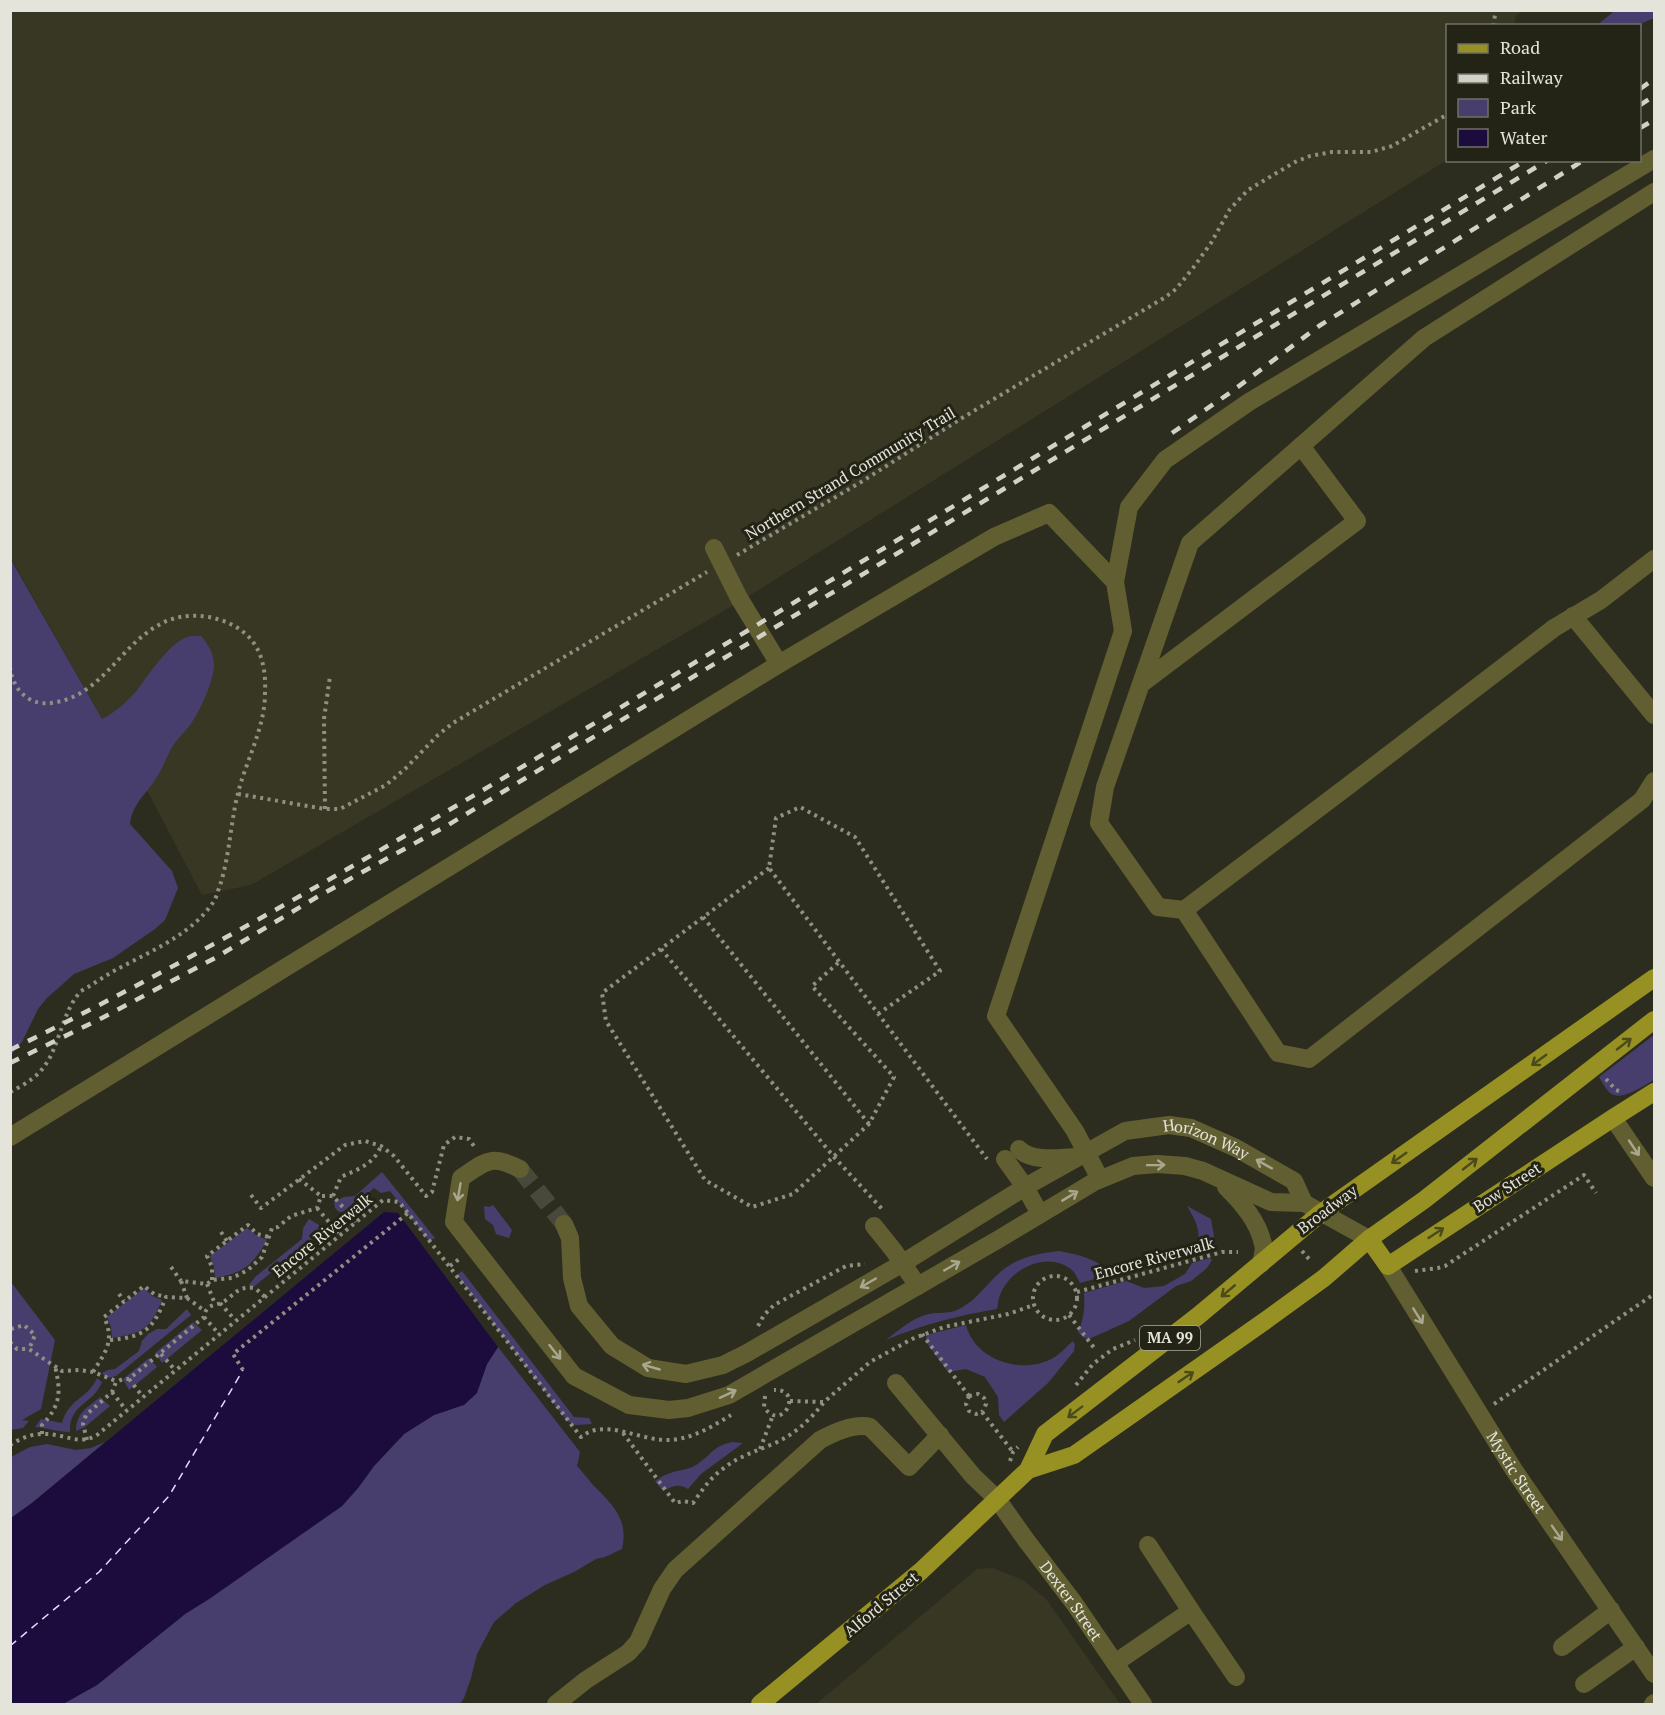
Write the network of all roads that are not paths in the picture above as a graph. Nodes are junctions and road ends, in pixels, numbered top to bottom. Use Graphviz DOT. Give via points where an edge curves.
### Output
graph roads {
  1 [pos="1654,159"];
  2 [pos="1654,192"];
  3 [pos="1301,446"];
  4 [pos="719,556"];
  5 [pos="1654,559"];
  6 [pos="1115,582"];
  7 [pos="1573,616"];
  8 [pos="779,664"];
  9 [pos="1141,684"];
  10 [pos="1654,715"];
  11 [pos="1654,781"];
  12 [pos="1184,910"];
  13 [pos="1654,978"];
  14 [pos="1654,1020"];
  15 [pos="1654,1092"];
  16 [pos="1613,1118"];
  17 [pos="10,1137"];
  18 [pos="1084,1155"];
  19 [pos="520,1169"];
  20 [pos="1654,1178"];
  21 [pos="1100,1179"];
  22 [pos="1218,1179"];
  23 [pos="1025,1187"];
  24 [pos="1304,1203"];
  25 [pos="1321,1213"];
  26 [pos="1040,1214"];
  27 [pos="880,1219"];
  28 [pos="564,1224"];
  29 [pos="1369,1239"];
  30 [pos="903,1263"];
  31 [pos="1261,1264"];
  32 [pos="1397,1267"];
  33 [pos="918,1286"];
  34 [pos="897,1383"];
  35 [pos="940,1435"];
  36 [pos="1028,1470"];
  37 [pos="997,1499"];
  38 [pos="1148,1545"];
  39 [pos="1611,1610"];
  40 [pos="1191,1611"];
  41 [pos="1562,1647"];
  42 [pos="1636,1647"];
  43 [pos="1115,1663"];
  44 [pos="1654,1674"];
  45 [pos="1236,1677"];
  46 [pos="1584,1684"];
  47 [pos="556,1704"];
  48 [pos="760,1704"];
  49 [pos="1143,1704"];
  1 -- 6 [label="street" via="1249,402 1165,460 1129,507"];
  2 -- 3 [label="street" via="1424,338"];
  3 -- 9 [label="street" via="1190,543"];
  3 -- 9 [label="street" via="1357,520"];
  4 -- 8 [label="street"];
  5 -- 7 [label="street" via="1601,600"];
  6 -- 8 [label="street" via="1049,513 994,537"];
  6 -- 18 [label="street" via="1123,631 996,1016 1074,1131"];
  7 -- 10 [label="street"];
  7 -- 12 [label="street"];
  8 -- 17 [label="street"];
  9 -- 12 [label="street" via="1105,787 1099,823 1158,907"];
  11 -- 12 [label="street" via="1642,800 1309,1059 1278,1053"];
  13 -- 25 [label="main road, Broadway / MA 99, one-way"];
  29 -- 14 [label="main road, Broadway / MA 99, one-way"];
  15 -- 16 [label="main road, Bow Street"];
  16 -- 20 [label="street, one-way"];
  32 -- 16 [label="main road, Bow Street, one-way"];
  18 -- 21 [label="street"];
  18 -- 23 [label="street, Horizon Way"];
  18 -- 23 [label="street" via="1024,1154 1012,1158"];
  24 -- 18 [label="street, Horizon Way, one-way" via="1294,1181 1191,1128 1169,1125 1125,1131"];
  19 -- 33 [label="street, one-way" via="504,1161 486,1161 461,1178 454,1222 574,1376 629,1405 669,1410 729,1395"];
  21 -- 22 [label="street, one-way" via="1133,1166 1157,1164 1185,1166"];
  26 -- 21 [label="street, one-way"];
  22 -- 24 [label="street" via="1271,1202"];
  22 -- 31 [label="street" via="1251,1215 1264,1246"];
  23 -- 26 [label="street"];
  23 -- 30 [label="street, Horizon Way"];
  24 -- 25 [label="street, Horizon Way"];
  25 -- 29 [label="street, Horizon Way"];
  25 -- 31 [label="main road, Broadway / MA 99"];
  33 -- 26 [label="street, one-way"];
  27 -- 30 [label="street"];
  30 -- 28 [label="street, Horizon Way, one-way" via="747,1353 723,1365 686,1374 648,1368 612,1346 579,1306 572,1278 570,1238"];
  29 -- 32 [label="main road"];
  36 -- 29 [label="main road, Broadway / MA 99, one-way" via="1074,1455 1278,1312"];
  30 -- 33 [label="street"];
  31 -- 36 [label="main road, Broadway / MA 99, one-way" via="1045,1434"];
  32 -- 39 [label="street, Mystic Street, one-way" via="1514,1470"];
  34 -- 35 [label="street, Dexter Street"];
  35 -- 37 [label="street, Dexter Street"];
  35 -- 47 [label="street" via="909,1467 864,1425 820,1440 675,1570 638,1642 628,1653"];
  36 -- 37 [label="main road, Broadway / MA 99"];
  37 -- 43 [label="street, Dexter Street"];
  37 -- 48 [label="main road, Alford Street / MA 99" via="921,1571"];
  38 -- 40 [label="street"];
  39 -- 41 [label="street"];
  39 -- 42 [label="street, Mystic Street"];
  40 -- 43 [label="street"];
  40 -- 45 [label="street"];
  42 -- 44 [label="street, Mystic Street"];
  42 -- 46 [label="street"];
  43 -- 49 [label="street, Dexter Street"];
}
